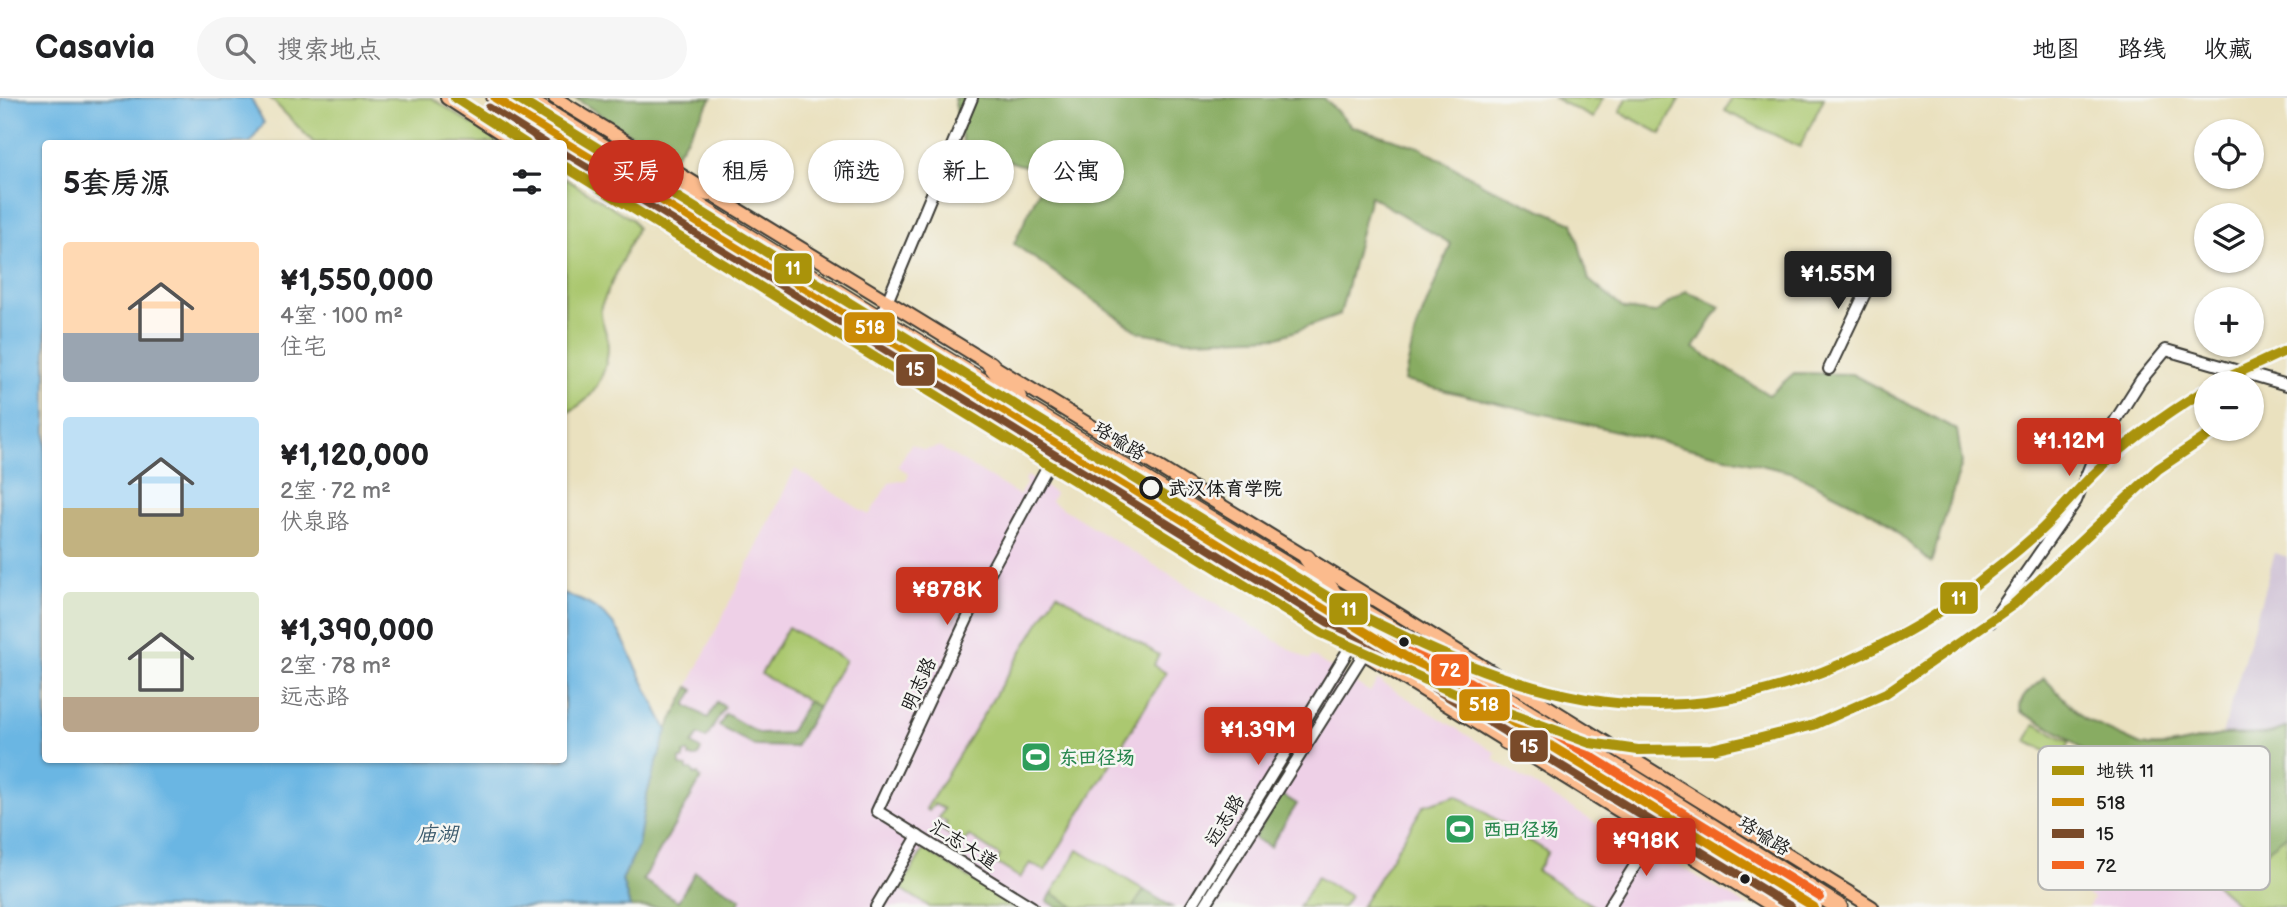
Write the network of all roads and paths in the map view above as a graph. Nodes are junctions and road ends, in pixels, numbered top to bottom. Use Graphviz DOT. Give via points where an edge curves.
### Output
graph roads {
  1 [pos="447,98"];
  2 [pos="495,98"];
  3 [pos="523,98"];
  4 [pos="555,98"];
  5 [pos="972,98"];
  6 [pos="512,140"];
  7 [pos="566,140"];
  8 [pos="592,140"];
  9 [pos="567,141"];
  10 [pos="567,166"];
  11 [pos="698,186"];
  12 [pos="684,197"];
  13 [pos="726,203"];
  14 [pos="1877,268"];
  15 [pos="887,302"];
  16 [pos="877,325"];
  17 [pos="864,345"];
  18 [pos="990,364"];
  19 [pos="1829,369"];
  20 [pos="2287,385"];
  21 [pos="1028,409"];
  22 [pos="1047,437"];
  23 [pos="1051,460"];
  24 [pos="1080,478"];
  25 [pos="1307,558"];
  26 [pos="1338,598"];
  27 [pos="1337,615"];
  28 [pos="1991,622"];
  29 [pos="1359,648"];
  30 [pos="1506,741"];
  31 [pos="1607,779"];
  32 [pos="877,811"];
  33 [pos="1656,832"];
  34 [pos="918,836"];
  35 [pos="876,907"];
  36 [pos="1032,907"];
  37 [pos="1191,907"];
  38 [pos="1204,907"];
  39 [pos="1609,907"];
  40 [pos="1774,907"];
  41 [pos="1814,907"];
  42 [pos="1839,907"];
  43 [pos="1872,907"];
  1 -- 6 [label="main road"];
  2 -- 7 [label="highway, 珞喻路"];
  3 -- 8 [label="highway, 珞喻路"];
  4 -- 11 [label="main road"];
  5 -- 15 [label="street"];
  9 -- 16 [label="highway, 珞喻路"];
  10 -- 17 [label="main road"];
  12 -- 16 [label="highway, 珞喻路"];
  13 -- 15 [label="main road"];
  14 -- 19 [label="street"];
  15 -- 16 [label="street"];
  15 -- 18 [label="main road"];
  16 -- 17 [label="street"];
  16 -- 21 [label="highway, 珞喻路"];
  16 -- 22 [label="highway, 珞喻路"];
  17 -- 23 [label="main road"];
  18 -- 21 [label="highway"];
  18 -- 25 [label="main road"];
  20 -- 28 [label="street" via="2166,350 2096,451 2076,501"];
  21 -- 26 [label="highway, 珞喻路"];
  22 -- 24 [label="highway"];
  22 -- 27 [label="highway, 珞喻路"];
  23 -- 24 [label="main road"];
  23 -- 32 [label="street, 明志路" via="985,583"];
  24 -- 29 [label="main road"];
  25 -- 26 [label="highway"];
  25 -- 43 [label="main road"];
  26 -- 42 [label="highway, 珞喻路"];
  27 -- 29 [label="highway"];
  27 -- 31 [label="highway, 珞喻路"];
  29 -- 30 [label="main road"];
  29 -- 37 [label="street, 远志路"];
  29 -- 38 [label="street, 远志路"];
  30 -- 31 [label="highway"];
  30 -- 33 [label="main road"];
  31 -- 41 [label="highway, 珞喻路"];
  32 -- 34 [label="street, 汇志大道"];
  33 -- 39 [label="street"];
  33 -- 40 [label="main road"];
  34 -- 35 [label="street"];
  34 -- 36 [label="street, 汇志大道"];
}
